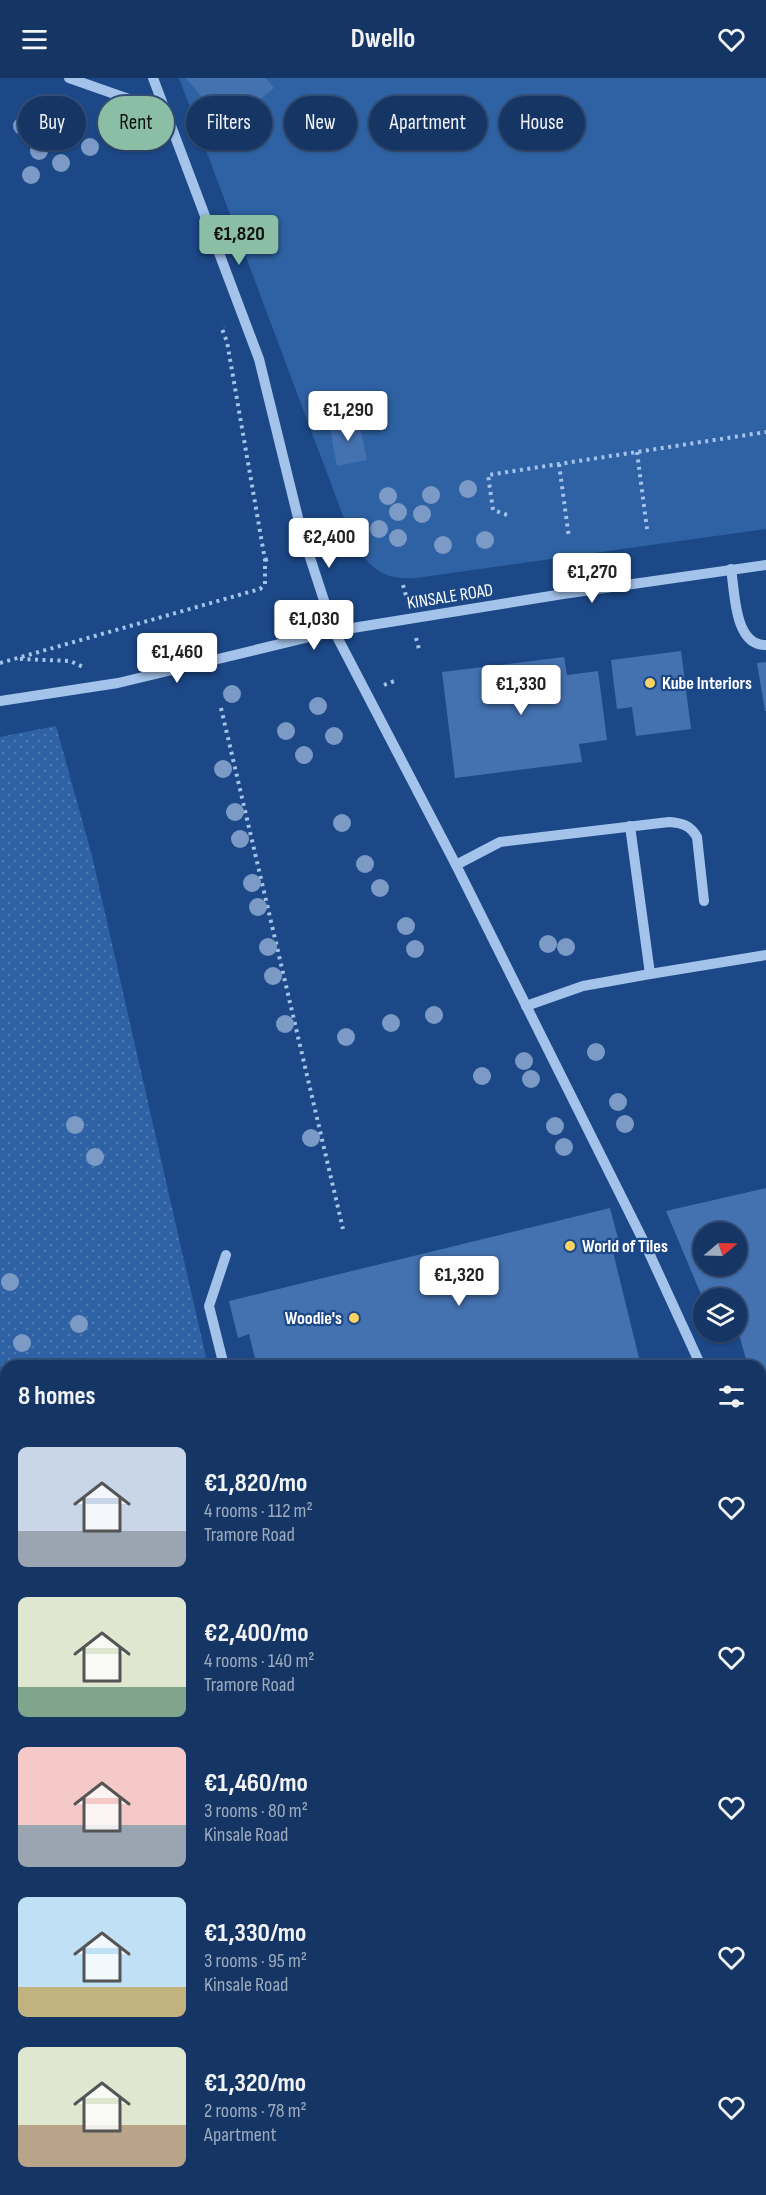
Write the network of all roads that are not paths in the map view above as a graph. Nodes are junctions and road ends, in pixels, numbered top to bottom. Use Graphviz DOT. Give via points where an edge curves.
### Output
graph roads {
  1 [pos="69,78"];
  2 [pos="153,78"];
  3 [pos="120,96"];
  4 [pos="160,96"];
  5 [pos="174,133"];
  6 [pos="766,565"];
  7 [pos="731,569"];
  8 [pos="334,631"];
  9 [pos="766,645"];
  10 [pos="0,701"];
  11 [pos="630,826"];
  12 [pos="456,865"];
  13 [pos="704,901"];
  14 [pos="766,955"];
  15 [pos="650,974"];
  16 [pos="526,1006"];
  17 [pos="226,1255"];
  18 [pos="222,1360"];
  19 [pos="698,1360"];
  1 -- 3 [label="street"];
  2 -- 4 [label="street"];
  5 -- 8 [label="street" via="259,359 301,530"];
  6 -- 7 [label="street, KINSALE ROAD"];
  7 -- 8 [label="street, KINSALE ROAD"];
  7 -- 9 [label="street" via="740,624 753,643"];
  8 -- 10 [label="street, KINSALE ROAD" via="118,683"];
  8 -- 12 [label="street"];
  11 -- 12 [label="street" via="500,842"];
  11 -- 13 [label="street" via="669,822 692,828 697,837"];
  11 -- 15 [label="street"];
  12 -- 16 [label="street"];
  14 -- 15 [label="street"];
  15 -- 16 [label="street" via="583,986"];
  16 -- 19 [label="street"];
  17 -- 18 [label="street" via="209,1306"];
}
